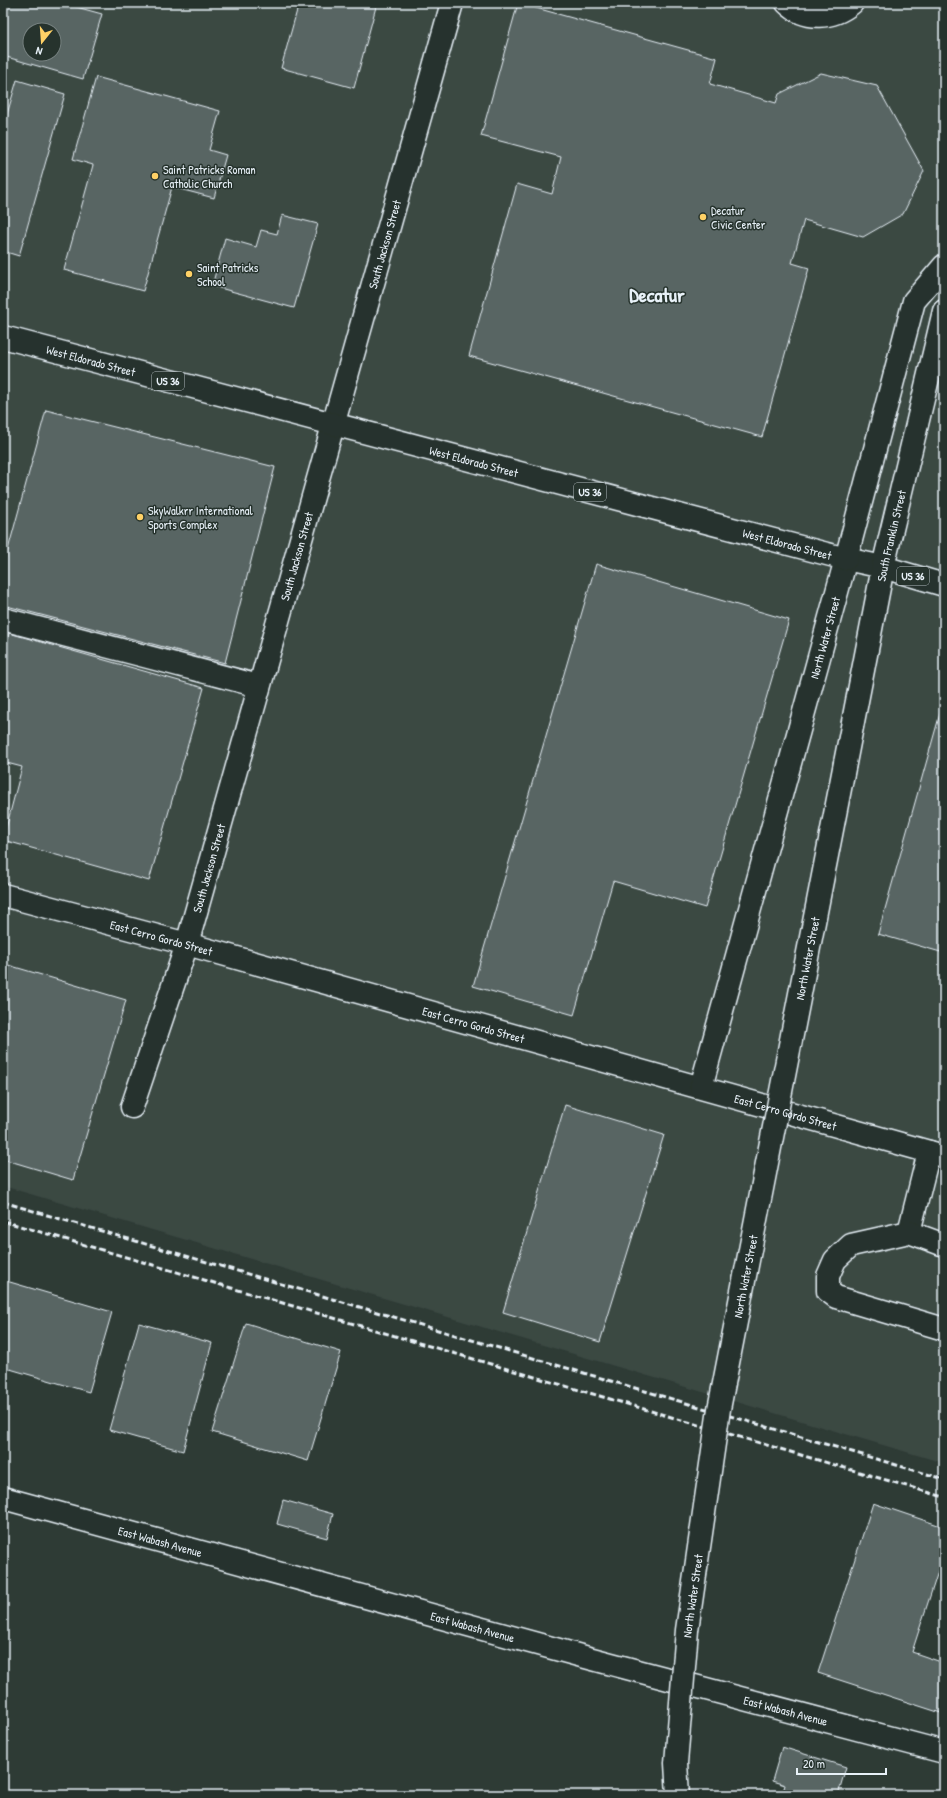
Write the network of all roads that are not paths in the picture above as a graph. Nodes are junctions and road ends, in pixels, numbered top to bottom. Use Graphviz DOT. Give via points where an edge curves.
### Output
graph roads {
  1 [pos="452,3"];
  2 [pos="787,3"];
  3 [pos="852,3"];
  4 [pos="944,266"];
  5 [pos="944,311"];
  6 [pos="3,337"];
  7 [pos="334,425"];
  8 [pos="846,559"];
  9 [pos="883,567"];
  10 [pos="944,585"];
  11 [pos="3,619"];
  12 [pos="259,686"];
  13 [pos="845,763"];
  14 [pos="3,895"];
  15 [pos="187,944"];
  16 [pos="701,1087"];
  17 [pos="132,1107"];
  18 [pos="937,1154"];
  19 [pos="909,1232"];
  20 [pos="944,1245"];
  21 [pos="944,1329"];
  22 [pos="3,1498"];
  23 [pos="944,1752"];
  24 [pos="678,1795"];
  1 -- 7 [label="street, South Jackson Street"];
  2 -- 3 [label="street" via="805,14 822,16 839,12"];
  4 -- 8 [label="street, North Water Street" via="914,302"];
  5 -- 9 [label="street, South Franklin Street"];
  6 -- 7 [label="street, West Eldorado Street / US 36"];
  7 -- 8 [label="street, West Eldorado Street / US 36"];
  7 -- 12 [label="street, South Jackson Street"];
  8 -- 9 [label="street, West Eldorado Street / US 36"];
  8 -- 16 [label="street, North Water Street"];
  9 -- 10 [label="street, West Eldorado Street / US 36"];
  9 -- 13 [label="street, South Franklin Street"];
  11 -- 12 [label="street"];
  12 -- 15 [label="street, South Jackson Street"];
  13 -- 24 [label="street, North Water Street, bridge" via="719,1409 687,1630 676,1764"];
  14 -- 15 [label="street, East Cerro Gordo Street"];
  15 -- 16 [label="street, East Cerro Gordo Street"];
  15 -- 17 [label="street, South Jackson Street"];
  16 -- 18 [label="street, East Cerro Gordo Street"];
  18 -- 19 [label="street"];
  19 -- 20 [label="street"];
  19 -- 21 [label="street" via="851,1245 835,1260 828,1276 828,1291 836,1298"];
  22 -- 23 [label="street, East Wabash Avenue"];
}
